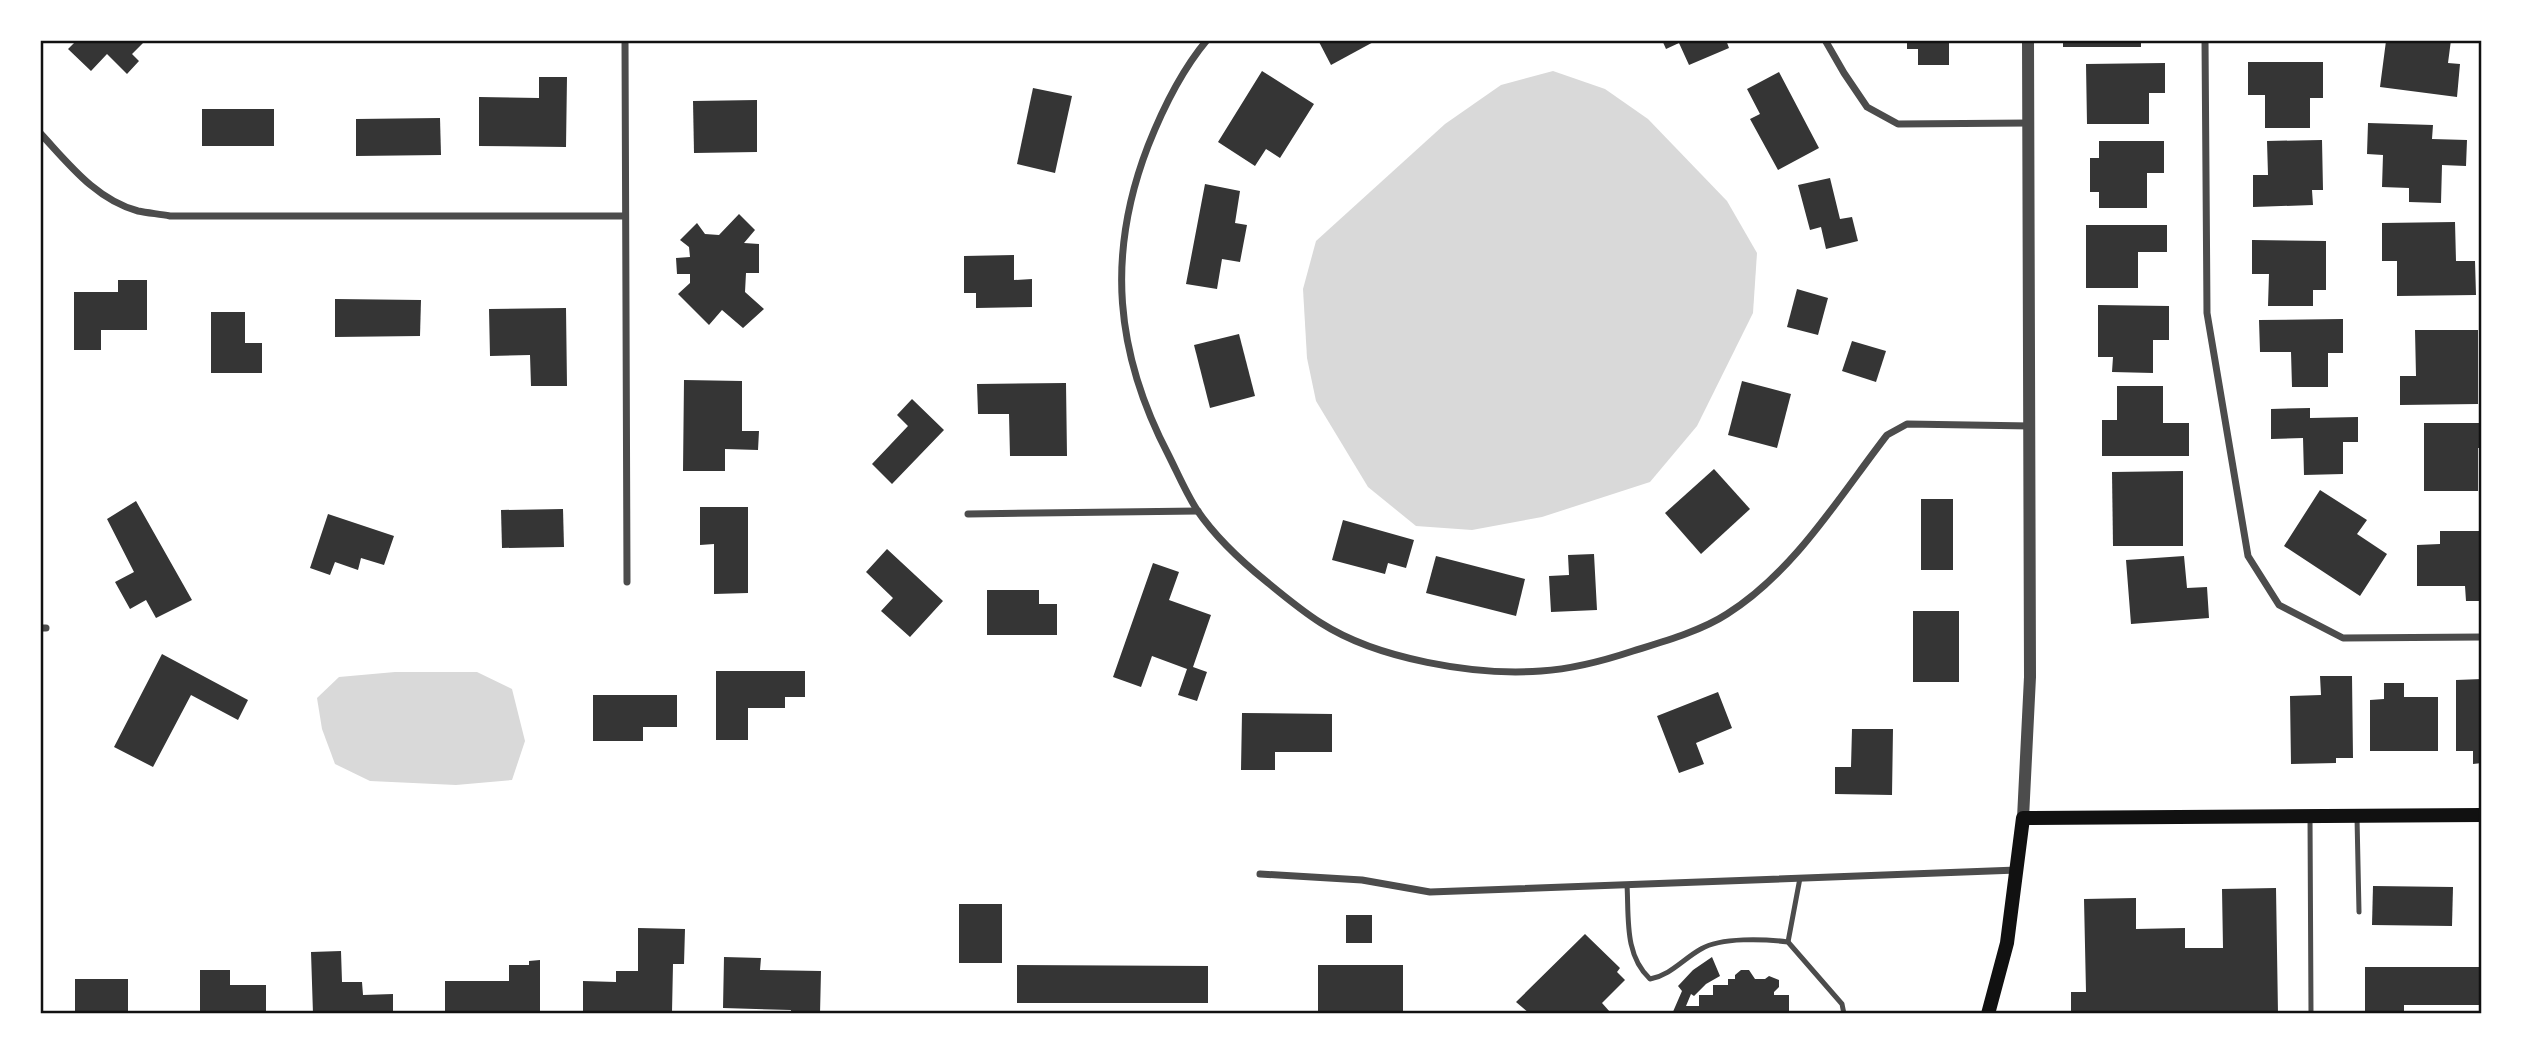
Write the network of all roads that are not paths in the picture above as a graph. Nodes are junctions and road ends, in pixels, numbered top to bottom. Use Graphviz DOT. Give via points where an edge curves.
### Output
graph roads {
  1 [pos="625,40"];
  2 [pos="1206,40"];
  3 [pos="1825,40"];
  4 [pos="2028,40"];
  5 [pos="2205,40"];
  6 [pos="2029,123"];
  7 [pos="40,133"];
  8 [pos="625,216"];
  9 [pos="2031,426"];
  10 [pos="1198,511"];
  11 [pos="968,514"];
  12 [pos="627,582"];
  13 [pos="2482,637"];
  14 [pos="2311,816"];
  15 [pos="2357,816"];
  16 [pos="2482,816"];
  17 [pos="2023,818"];
  18 [pos="2018,870"];
  19 [pos="1260,874"];
  20 [pos="1800,878"];
  21 [pos="1627,885"];
  22 [pos="2359,912"];
  23 [pos="1788,942"];
  24 [pos="1844,1014"];
  25 [pos="1988,1014"];
  26 [pos="2311,1014"];
  1 -- 8 [label="street"];
  2 -- 10 [label="street" via="1160,116 1134,182 1122,243 1121,307 1130,357 1148,415"];
  3 -- 6 [label="street" via="1867,107 1898,124"];
  4 -- 6 [label="street"];
  5 -- 13 [label="street" via="2207,313 2248,556 2279,605 2343,639"];
  6 -- 9 [label="street"];
  7 -- 8 [label="street" via="81,178 107,197 136,210 170,216"];
  8 -- 12 [label="street"];
  9 -- 10 [label="street" via="1907,424 1887,435 1777,576 1725,616 1592,664 1540,671 1492,671 1424,662 1363,644 1322,624 1269,584 1236,557"];
  9 -- 17 [label="street" via="2030,677"];
  10 -- 11 [label="street"];
  14 -- 15 [label="main road"];
  14 -- 17 [label="main road"];
  14 -- 26 [label="lane"];
  15 -- 16 [label="main road"];
  15 -- 22 [label="lane"];
  17 -- 18 [label="main road"];
  18 -- 20 [label="street"];
  18 -- 25 [label="main road" via="2007,943"];
  19 -- 21 [label="street" via="1363,880 1430,892"];
  20 -- 21 [label="street"];
  20 -- 23 [label="lane"];
  21 -- 23 [label="lane" via="1630,944 1639,968 1650,979 1663,976 1703,947 1753,938"];
  23 -- 24 [label="lane" via="1842,1004"];
}
